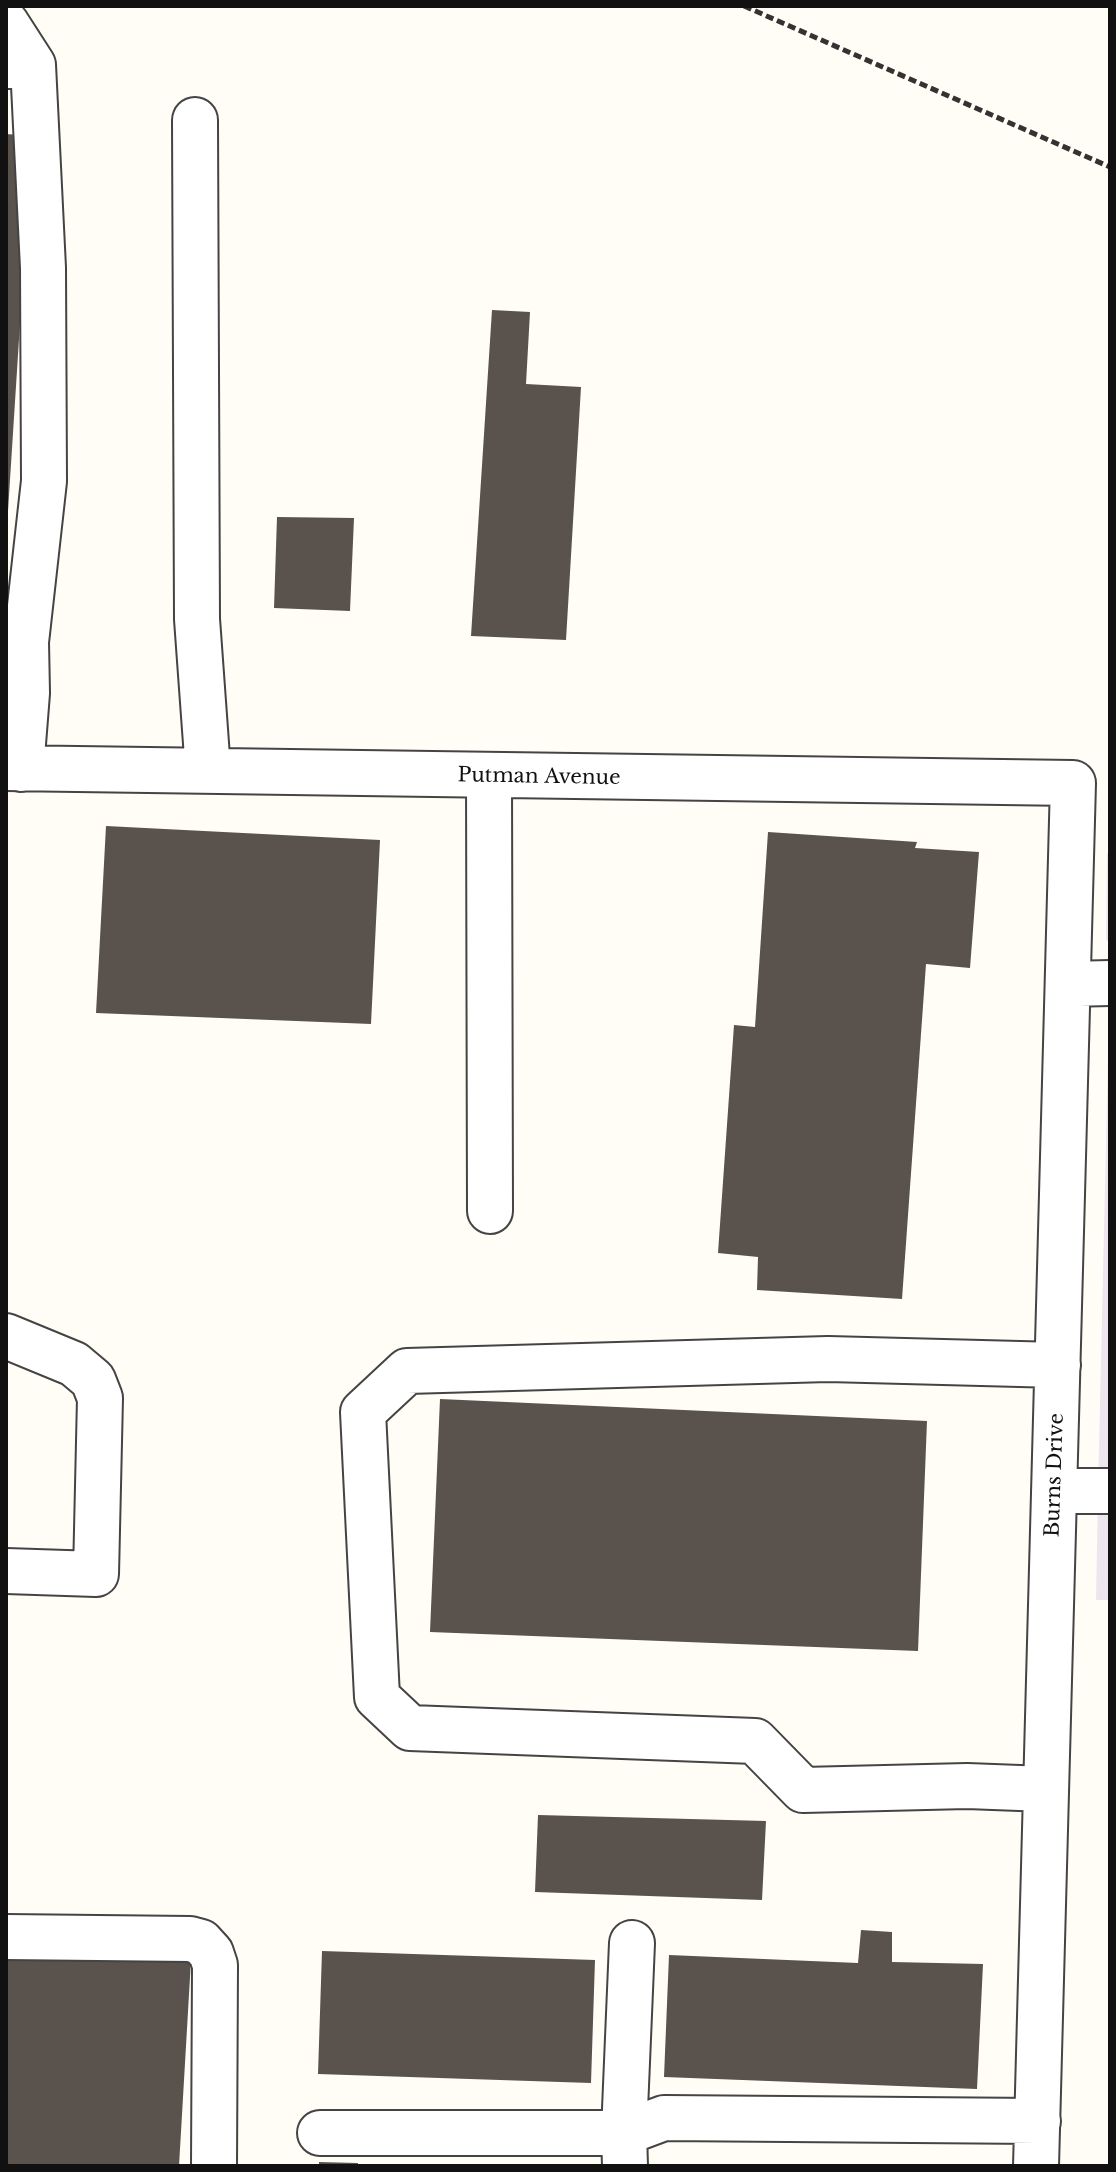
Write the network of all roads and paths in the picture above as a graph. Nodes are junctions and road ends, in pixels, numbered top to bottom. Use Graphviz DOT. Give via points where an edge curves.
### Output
graph roads {
  1 [pos="744,6"];
  2 [pos="6,23"];
  3 [pos="19,65"];
  4 [pos="195,120"];
  5 [pos="1110,167"];
  6 [pos="16,642"];
  7 [pos="14,768"];
  8 [pos="208,771"];
  9 [pos="489,776"];
  10 [pos="1073,783"];
  11 [pos="1089,984"];
  12 [pos="490,1211"];
  13 [pos="6,1336"];
  14 [pos="1058,1365"];
  15 [pos="1054,1491"];
  16 [pos="1110,1491"];
  17 [pos="6,1571"];
  18 [pos="1046,1789"];
  19 [pos="6,1937"];
  20 [pos="632,1943"];
  21 [pos="1038,2121"];
  22 [pos="320,2133"];
  23 [pos="625,2149"];
  24 [pos="214,2166"];
  25 [pos="1036,2166"];
  1 -- 5 [label="path"];
  2 -- 3 [label="street"];
  3 -- 6 [label="street" via="43,268 44,481"];
  4 -- 8 [label="street" via="197,619"];
  6 -- 7 [label="street" via="27,693"];
  7 -- 8 [label="street, Putman Avenue"];
  8 -- 9 [label="street, Putman Avenue"];
  9 -- 10 [label="street, Putman Avenue"];
  9 -- 12 [label="street"];
  10 -- 11 [label="street, Burns Drive"];
  11 -- 14 [label="street, Burns Drive"];
  13 -- 17 [label="street" via="74,1364 93,1380 100,1398 96,1574"];
  14 -- 15 [label="street, Burns Drive"];
  14 -- 18 [label="street" via="828,1359 407,1371 363,1412 377,1697 410,1728 755,1741 803,1790"];
  15 -- 16 [label="street"];
  15 -- 18 [label="street, Burns Drive"];
  18 -- 21 [label="street, Burns Drive"];
  19 -- 24 [label="street" via="190,1939 211,1953"];
  20 -- 23 [label="street"];
  21 -- 23 [label="street" via="664,2118"];
  21 -- 25 [label="street, Burns Drive"];
  22 -- 23 [label="street"];
}
